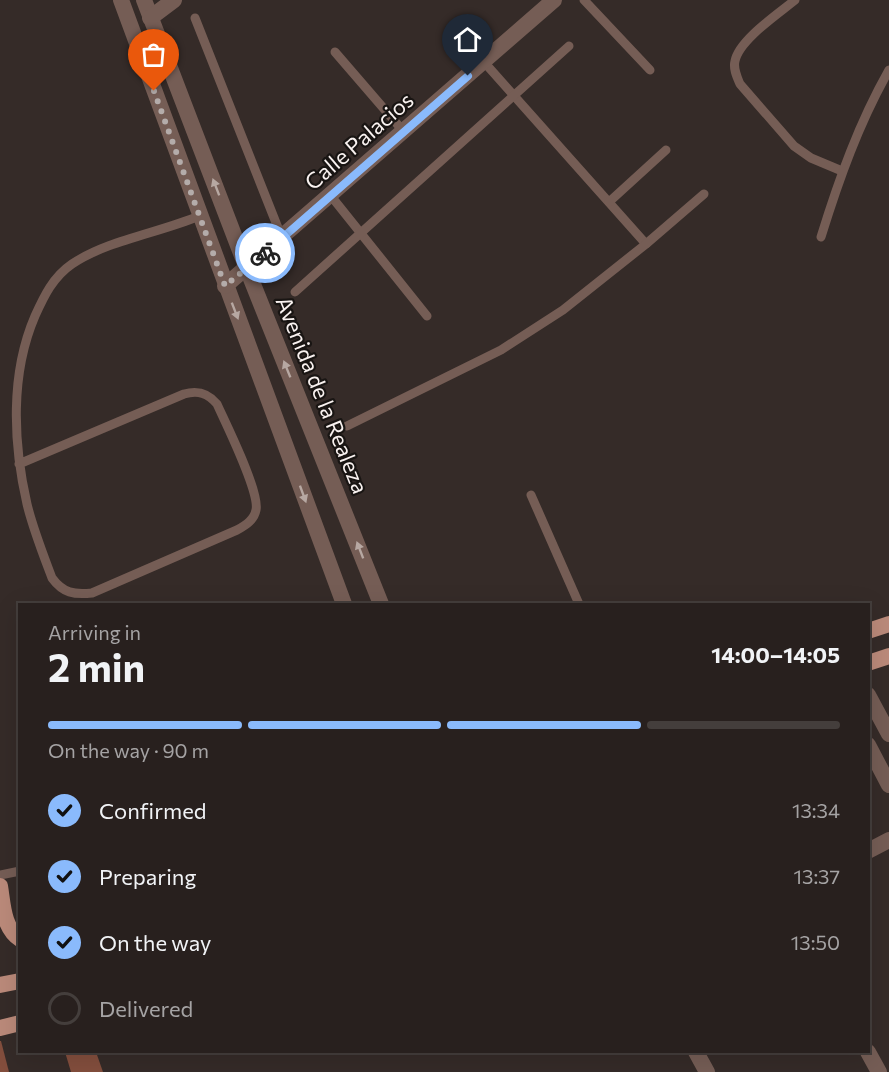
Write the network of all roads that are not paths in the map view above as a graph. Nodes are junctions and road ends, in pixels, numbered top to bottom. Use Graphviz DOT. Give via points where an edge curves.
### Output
graph roads {
  1 [pos="121,0"];
  2 [pos="144,0"];
  3 [pos="174,0"];
  4 [pos="584,0"];
  5 [pos="795,0"];
  6 [pos="543,3"];
  7 [pos="150,18"];
  8 [pos="195,18"];
  9 [pos="569,46"];
  10 [pos="335,52"];
  11 [pos="484,62"];
  12 [pos="650,70"];
  13 [pos="889,70"];
  14 [pos="514,96"];
  15 [pos="404,132"];
  16 [pos="666,150"];
  17 [pos="842,171"];
  18 [pos="704,194"];
  19 [pos="331,196"];
  20 [pos="609,202"];
  21 [pos="200,216"];
  22 [pos="360,233"];
  23 [pos="821,237"];
  24 [pos="282,238"];
  25 [pos="646,244"];
  26 [pos="247,269"];
  27 [pos="225,286"];
  28 [pos="295,292"];
  29 [pos="427,316"];
  30 [pos="347,426"];
  31 [pos="19,464"];
  32 [pos="531,495"];
  33 [pos="344,603"];
  34 [pos="381,603"];
  35 [pos="579,603"];
  36 [pos="889,624"];
  37 [pos="870,630"];
  38 [pos="889,656"];
  39 [pos="870,662"];
  40 [pos="870,699"];
  41 [pos="889,734"];
  42 [pos="870,749"];
  43 [pos="889,785"];
  44 [pos="889,840"];
  45 [pos="870,850"];
  46 [pos="18,871"];
  47 [pos="0,875"];
  48 [pos="0,886"];
  49 [pos="18,938"];
  50 [pos="18,981"];
  51 [pos="0,985"];
  52 [pos="18,1024"];
  53 [pos="0,1028"];
  54 [pos="697,1053"];
  55 [pos="869,1053"];
  56 [pos="707,1072"];
  57 [pos="879,1072"];
  1 -- 21 [label="street"];
  2 -- 7 [label="street, Avenida de la Realeza"];
  3 -- 7 [label="street"];
  4 -- 12 [label="lane"];
  5 -- 17 [label="lane" via="739,51 735,72 740,84 794,146"];
  6 -- 11 [label="street, Calle Palacios"];
  26 -- 7 [label="street, Avenida de la Realeza, one-way"];
  8 -- 24 [label="lane"];
  9 -- 14 [label="lane"];
  10 -- 15 [label="lane"];
  11 -- 14 [label="lane"];
  11 -- 15 [label="street, Calle Palacios"];
  13 -- 17 [label="lane"];
  14 -- 20 [label="lane"];
  14 -- 22 [label="lane"];
  15 -- 19 [label="street, Calle Palacios"];
  16 -- 20 [label="lane"];
  17 -- 23 [label="lane"];
  18 -- 25 [label="lane"];
  19 -- 22 [label="lane"];
  19 -- 24 [label="street, Calle Palacios"];
  20 -- 25 [label="lane"];
  21 -- 27 [label="street"];
  21 -- 31 [label="lane" via="95,252 70,265 46,290 20,363 16,403"];
  22 -- 28 [label="lane"];
  22 -- 29 [label="lane"];
  24 -- 26 [label="street, Calle Palacios"];
  25 -- 30 [label="lane" via="563,310 501,350"];
  26 -- 27 [label="street, Calle Palacios"];
  34 -- 26 [label="street, Avenida de la Realeza, one-way"];
  27 -- 33 [label="street, one-way"];
  31 -- 31 [label="lane" via="28,506 52,578 67,592 78,595 92,593 246,525 256,511 255,493 217,404 199,392 184,394"];
  32 -- 35 [label="lane"];
  36 -- 37 [label="main road"];
  38 -- 39 [label="main road"];
  40 -- 41 [label="street"];
  42 -- 43 [label="street"];
  44 -- 45 [label="street"];
  46 -- 47 [label="lane"];
  48 -- 49 [label="main road" via="7,926"];
  50 -- 51 [label="main road"];
  52 -- 53 [label="main road"];
  54 -- 56 [label="street"];
  55 -- 57 [label="street"];
}
